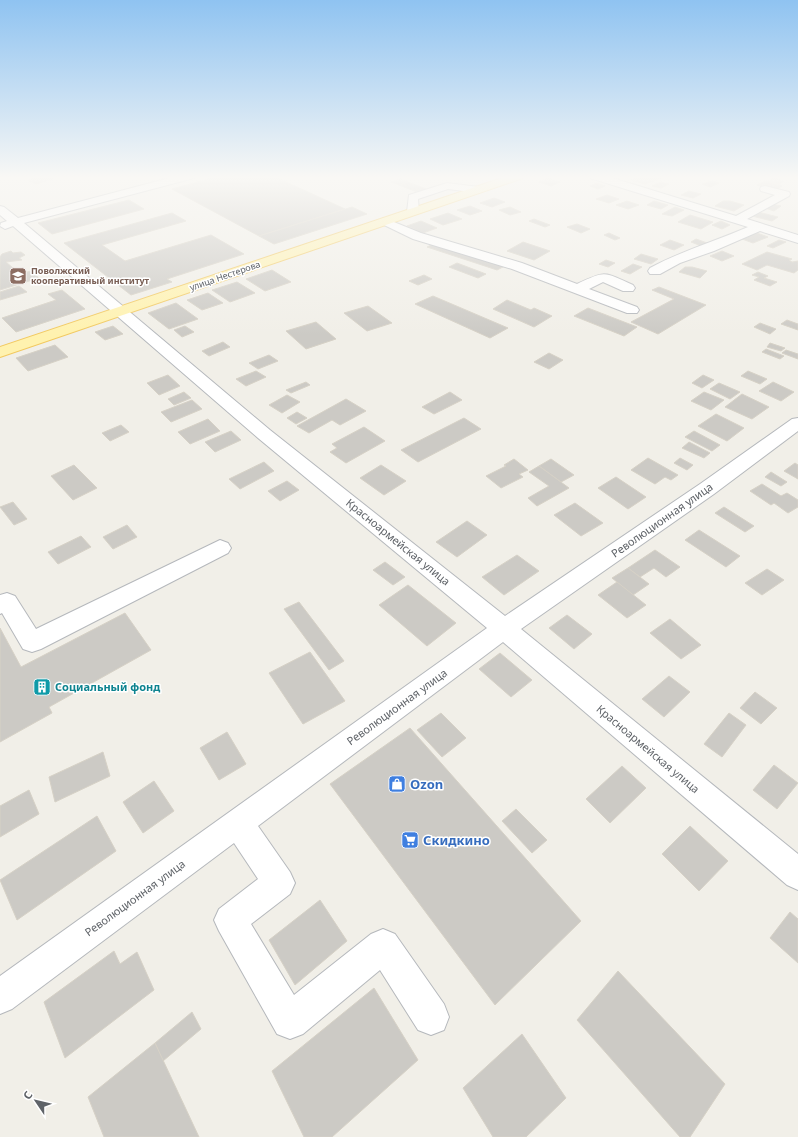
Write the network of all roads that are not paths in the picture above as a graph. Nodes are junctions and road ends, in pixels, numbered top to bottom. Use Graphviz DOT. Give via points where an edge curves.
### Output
graph roads {
  1 [pos="15,229"];
  2 [pos="363,229"];
  3 [pos="401,229"];
  4 [pos="754,229"];
  5 [pos="766,229"];
  6 [pos="798,239"];
  7 [pos="655,271"];
  8 [pos="628,288"];
  9 [pos="578,289"];
  10 [pos="632,310"];
  11 [pos="121,311"];
  12 [pos="0,352"];
  13 [pos="798,423"];
  14 [pos="220,548"];
  15 [pos="0,605"];
  16 [pos="504,629"];
  17 [pos="238,823"];
  18 [pos="798,874"];
  19 [pos="0,997"];
  20 [pos="431,1017"];
  1 -- 11 [label="street, Красноармейская улица"];
  2 -- 11 [label="main road, улица Нестерова"];
  3 -- 9 [label="street" via="517,266"];
  4 -- 7 [label="street" via="675,260"];
  5 -- 6 [label="street"];
  8 -- 9 [label="street" via="603,277"];
  9 -- 10 [label="street"];
  11 -- 12 [label="main road, улица Нестерова"];
  11 -- 16 [label="street, Красноармейская улица" via="264,434"];
  13 -- 16 [label="street, Революционная улица"];
  14 -- 15 [label="street" via="32,642 7,602"];
  16 -- 17 [label="street, Революционная улица"];
  16 -- 18 [label="street, Красноармейская улица"];
  17 -- 19 [label="street, Революционная улица"];
  17 -- 20 [label="street" via="279,883 230,920 290,1021 383,946"];
}
